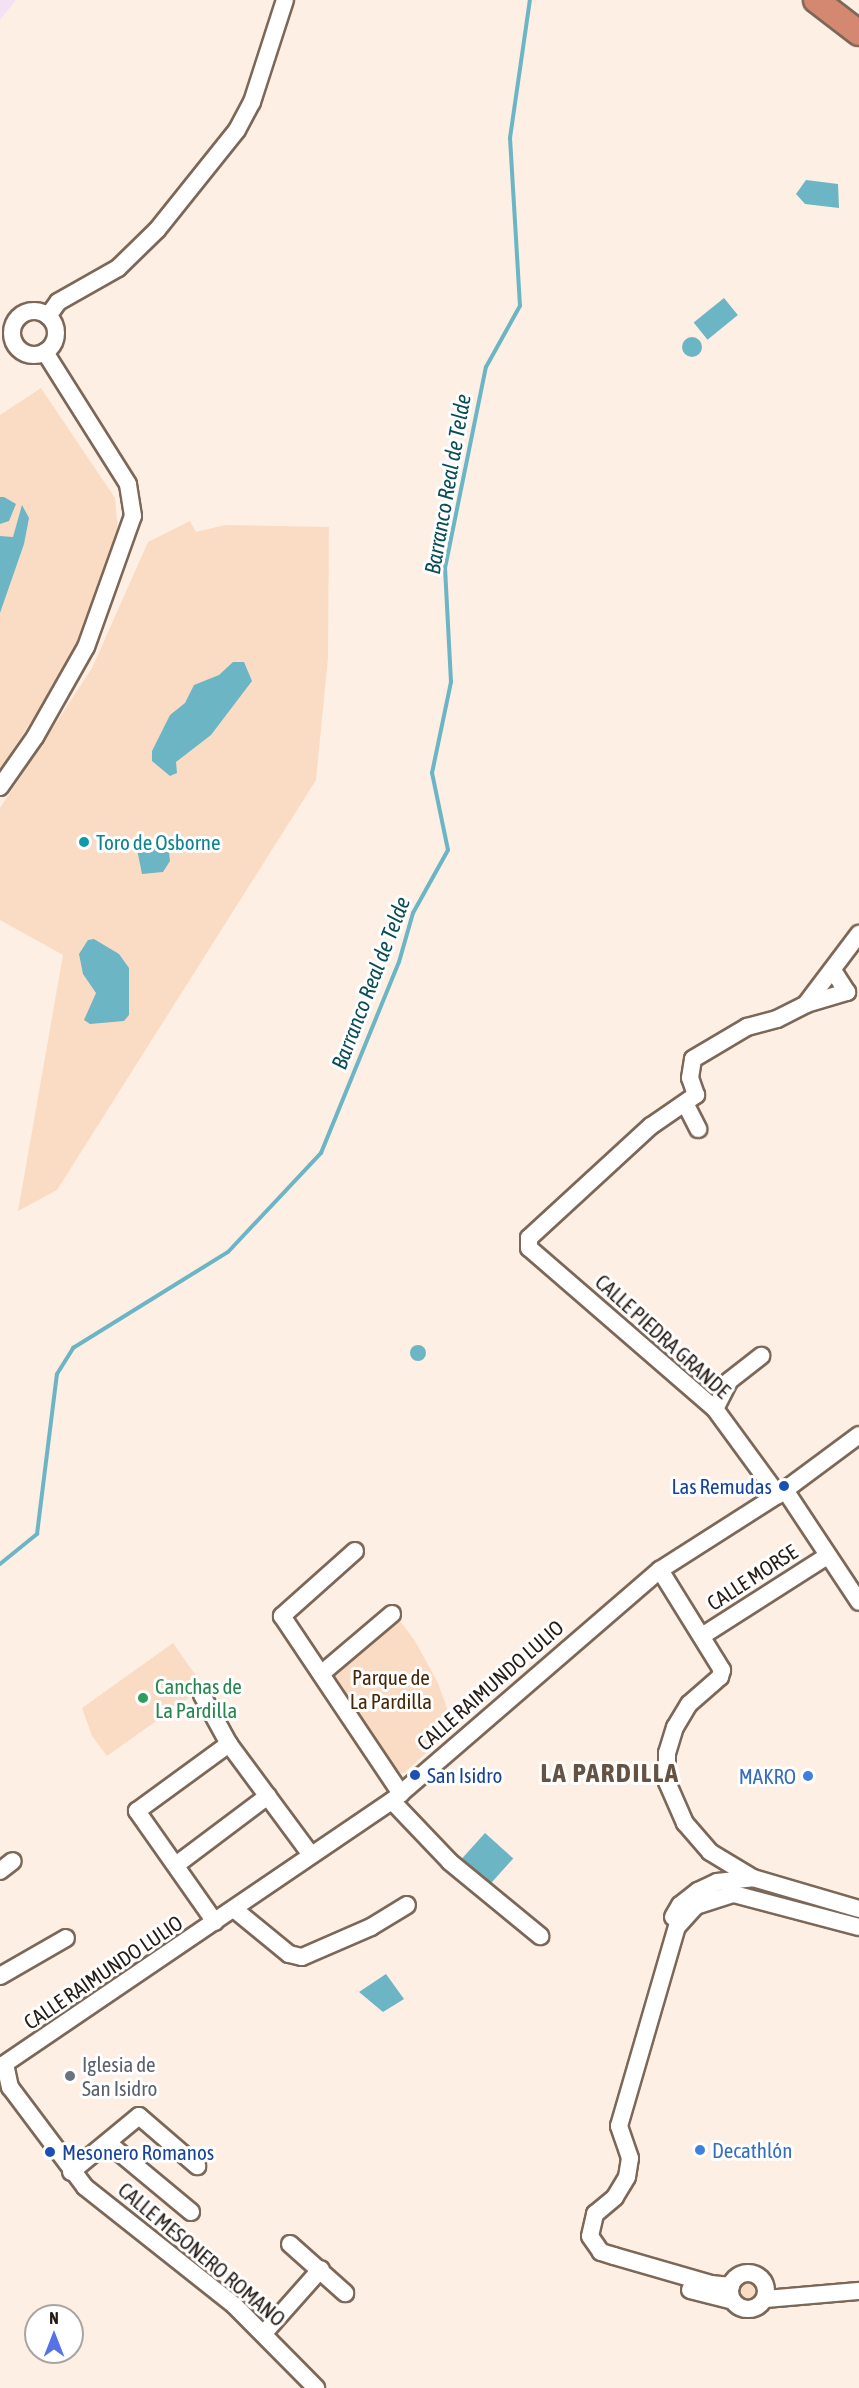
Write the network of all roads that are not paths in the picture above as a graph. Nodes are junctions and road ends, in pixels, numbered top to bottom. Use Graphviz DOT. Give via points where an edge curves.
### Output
graph roads {
  1 [pos="285,0"];
  2 [pos="817,2"];
  3 [pos="859,33"];
  4 [pos="48,316"];
  5 [pos="6,335"];
  6 [pos="45,352"];
  7 [pos="0,788"];
  8 [pos="859,934"];
  9 [pos="834,972"];
  10 [pos="806,1004"];
  11 [pos="686,1105"];
  12 [pos="698,1129"];
  13 [pos="761,1356"];
  14 [pos="715,1409"];
  15 [pos="859,1435"];
  16 [pos="781,1493"];
  17 [pos="355,1551"];
  18 [pos="827,1556"];
  19 [pos="660,1570"];
  20 [pos="859,1602"];
  21 [pos="392,1614"];
  22 [pos="702,1636"];
  23 [pos="321,1674"];
  24 [pos="202,1695"];
  25 [pos="229,1744"];
  26 [pos="268,1796"];
  27 [pos="397,1797"];
  28 [pos="311,1855"];
  29 [pos="176,1865"];
  30 [pos="753,1878"];
  31 [pos="407,1905"];
  32 [pos="234,1909"];
  33 [pos="859,1909"];
  34 [pos="215,1922"];
  35 [pos="859,1927"];
  36 [pos="540,1936"];
  37 [pos="66,1938"];
  38 [pos="0,1976"];
  39 [pos="3,2065"];
  40 [pos="108,2143"];
  41 [pos="197,2166"];
  42 [pos="70,2172"];
  43 [pos="191,2212"];
  44 [pos="290,2244"];
  45 [pos="321,2269"];
  46 [pos="859,2291"];
  47 [pos="345,2293"];
  48 [pos="732,2293"];
  49 [pos="765,2299"];
  50 [pos="265,2332"];
  51 [pos="316,2388"];
  1 -- 4 [label="street" via="252,102 237,130 157,230 118,268 58,302"];
  2 -- 3 [label="highway"];
  4 -- 5 [label="street" via="34,311 20,316"];
  4 -- 6 [label="street" via="55,339"];
  5 -- 6 [label="street" via="19,351 36,355"];
  6 -- 7 [label="street" via="128,484 133,516 86,647 35,737"];
  8 -- 9 [label="street"];
  9 -- 10 [label="street"];
  9 -- 10 [label="street" via="847,992"];
  10 -- 11 [label="street" via="747,1027 693,1059 690,1078 696,1095"];
  11 -- 12 [label="street"];
  11 -- 14 [label="street, CALLE PIEDRA GRANDE" via="651,1126 529,1238 529,1248"];
  13 -- 14 [label="street" via="729,1381"];
  14 -- 16 [label="street, CALLE PIEDRA GRANDE"];
  15 -- 16 [label="street, CALLE RAIMUNDO LULIO"];
  16 -- 18 [label="street, CALLE PIEDRA GRANDE"];
  16 -- 19 [label="street, CALLE RAIMUNDO LULIO"];
  17 -- 23 [label="street" via="282,1616"];
  18 -- 20 [label="street, CALLE PIEDRA GRANDE"];
  18 -- 22 [label="street, CALLE MORSE"];
  19 -- 22 [label="street"];
  19 -- 27 [label="street, CALLE RAIMUNDO LULIO"];
  21 -- 23 [label="street"];
  22 -- 30 [label="street" via="722,1670 720,1677 689,1704 675,1727 667,1753 667,1782 674,1804 700,1843 723,1862"];
  23 -- 27 [label="street"];
  24 -- 25 [label="street"];
  25 -- 26 [label="street"];
  25 -- 29 [label="street" via="137,1811"];
  26 -- 28 [label="street"];
  26 -- 29 [label="street"];
  27 -- 28 [label="street, CALLE RAIMUNDO LULIO"];
  27 -- 36 [label="street" via="450,1862"];
  28 -- 32 [label="street, CALLE RAIMUNDO LULIO"];
  29 -- 34 [label="street"];
  30 -- 33 [label="street"];
  30 -- 48 [label="street" via="723,1880 698,1891 680,1905 669,1924 609,2120 625,2157 623,2176 612,2194 584,2216 580,2231 584,2245 604,2264"];
  31 -- 32 [label="street" via="371,1927 302,1957 289,1954"];
  32 -- 34 [label="street, CALLE RAIMUNDO LULIO"];
  34 -- 39 [label="street, CALLE RAIMUNDO LULIO"];
  35 -- 48 [label="street" via="734,1894 704,1901 688,1912 678,1927 619,2126 630,2158 627,2177 615,2197 595,2214 590,2236 601,2252"];
  37 -- 38 [label="street"];
  39 -- 42 [label="street, CALLE MESONERO ROMANO" via="10,2087"];
  40 -- 41 [label="street" via="139,2116"];
  40 -- 42 [label="street"];
  40 -- 43 [label="street"];
  42 -- 50 [label="street, CALLE MESONERO ROMANO"];
  44 -- 45 [label="street"];
  45 -- 47 [label="street"];
  45 -- 50 [label="street"];
  46 -- 49 [label="street"];
  48 -- 49 [label="street" via="749,2309"];
  48 -- 49 [label="street" via="740,2275 757,2275 766,2288"];
  50 -- 51 [label="street, CALLE MESONERO ROMANO"];
}
